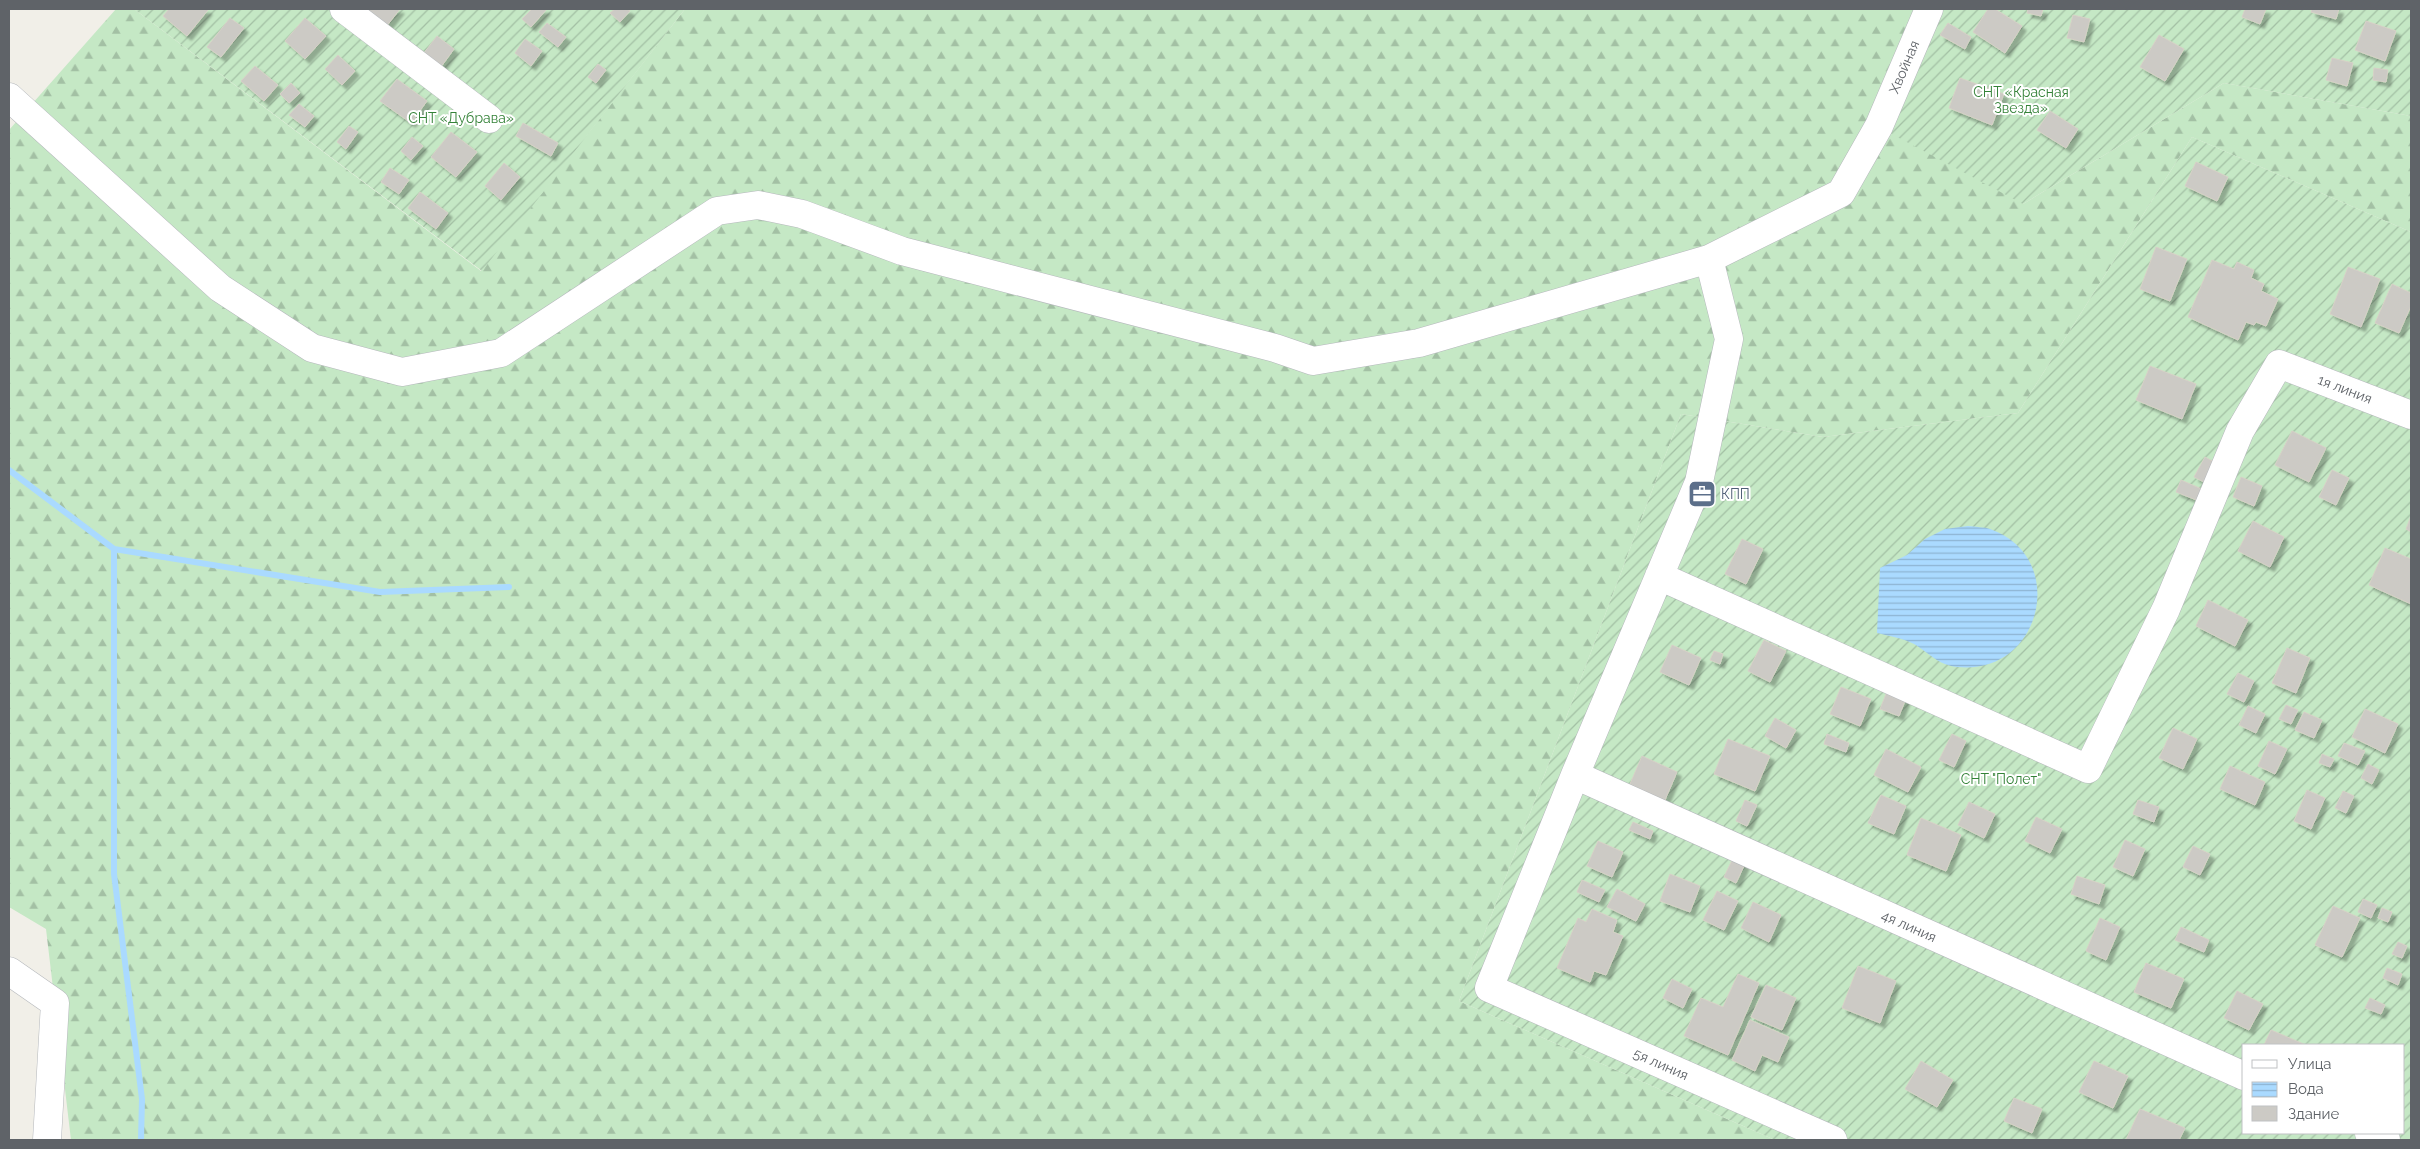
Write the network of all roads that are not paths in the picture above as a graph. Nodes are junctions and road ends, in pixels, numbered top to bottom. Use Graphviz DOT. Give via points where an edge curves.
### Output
graph roads {
  1 [pos="344,9"];
  2 [pos="1929,9"];
  3 [pos="9,97"];
  4 [pos="489,119"];
  5 [pos="1709,259"];
  6 [pos="2411,416"];
  7 [pos="1659,576"];
  8 [pos="1575,775"];
  9 [pos="9,970"];
  10 [pos="2242,1075"];
  11 [pos="2371,1134"];
  12 [pos="47,1140"];
  13 [pos="1833,1140"];
  14 [pos="2386,1140"];
  1 -- 4 [label="street"];
  2 -- 5 [label="street, Хвойная" via="1880,126 1841,192"];
  3 -- 5 [label="street, Хвойная" via="220,288 312,348 402,372 501,354 717,211 758,205 802,214 902,251 1275,348 1313,361 1419,343"];
  5 -- 7 [label="street" via="1729,339 1699,482"];
  6 -- 7 [label="street, 1я линия" via="2279,364 2240,431 2166,609 2088,769"];
  7 -- 8 [label="street"];
  8 -- 10 [label="street, 4я линия"];
  8 -- 13 [label="street, 5я линия" via="1489,988"];
  9 -- 12 [label="street" via="55,1003"];
  11 -- 14 [label="street"];
}
